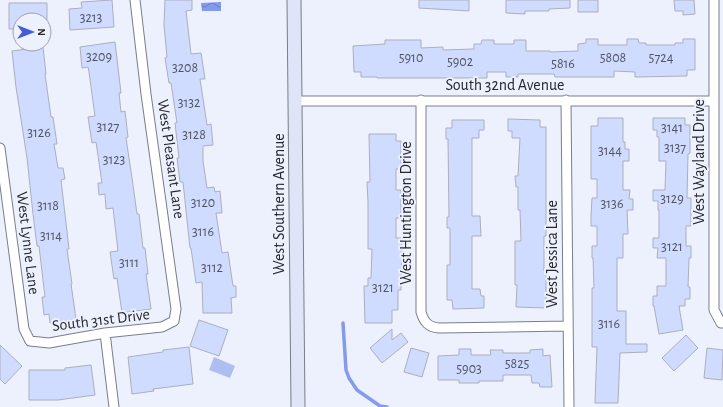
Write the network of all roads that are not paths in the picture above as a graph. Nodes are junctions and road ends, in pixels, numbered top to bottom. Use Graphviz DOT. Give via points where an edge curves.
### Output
graph roads {
  1 [pos="135,0"];
  2 [pos="294,0"];
  3 [pos="714,0"];
  4 [pos="719,25"];
  5 [pos="421,100"];
  6 [pos="566,100"];
  7 [pos="295,101"];
  8 [pos="714,101"];
  9 [pos="0,148"];
  10 [pos="174,321"];
  11 [pos="722,323"];
  12 [pos="568,326"];
  13 [pos="105,333"];
  14 [pos="30,341"];
  15 [pos="114,407"];
  16 [pos="298,407"];
  17 [pos="569,407"];
  1 -- 10 [label="street, West Pleasant Lane" via="176,309"];
  2 -- 7 [label="main road, West Southern Avenue"];
  3 -- 4 [label="street, West Wayland Drive"];
  4 -- 8 [label="street, West Wayland Drive"];
  5 -- 6 [label="street, South 32nd Avenue"];
  5 -- 7 [label="street, South 32nd Avenue"];
  5 -- 12 [label="street, West Huntington Drive" via="423,320 428,325 439,328"];
  6 -- 8 [label="street, South 32nd Avenue"];
  6 -- 12 [label="street, West Jessica Lane"];
  7 -- 16 [label="main road, West Southern Avenue"];
  8 -- 11 [label="street, West Wayland Drive" via="714,310"];
  9 -- 14 [label="street, West Lynne Lane" via="24,329"];
  10 -- 13 [label="street, South 31st Drive" via="162,327"];
  12 -- 17 [label="street, West Jessica Lane"];
  13 -- 14 [label="street, South 31st Drive" via="49,343"];
  13 -- 15 [label="street"];
}
